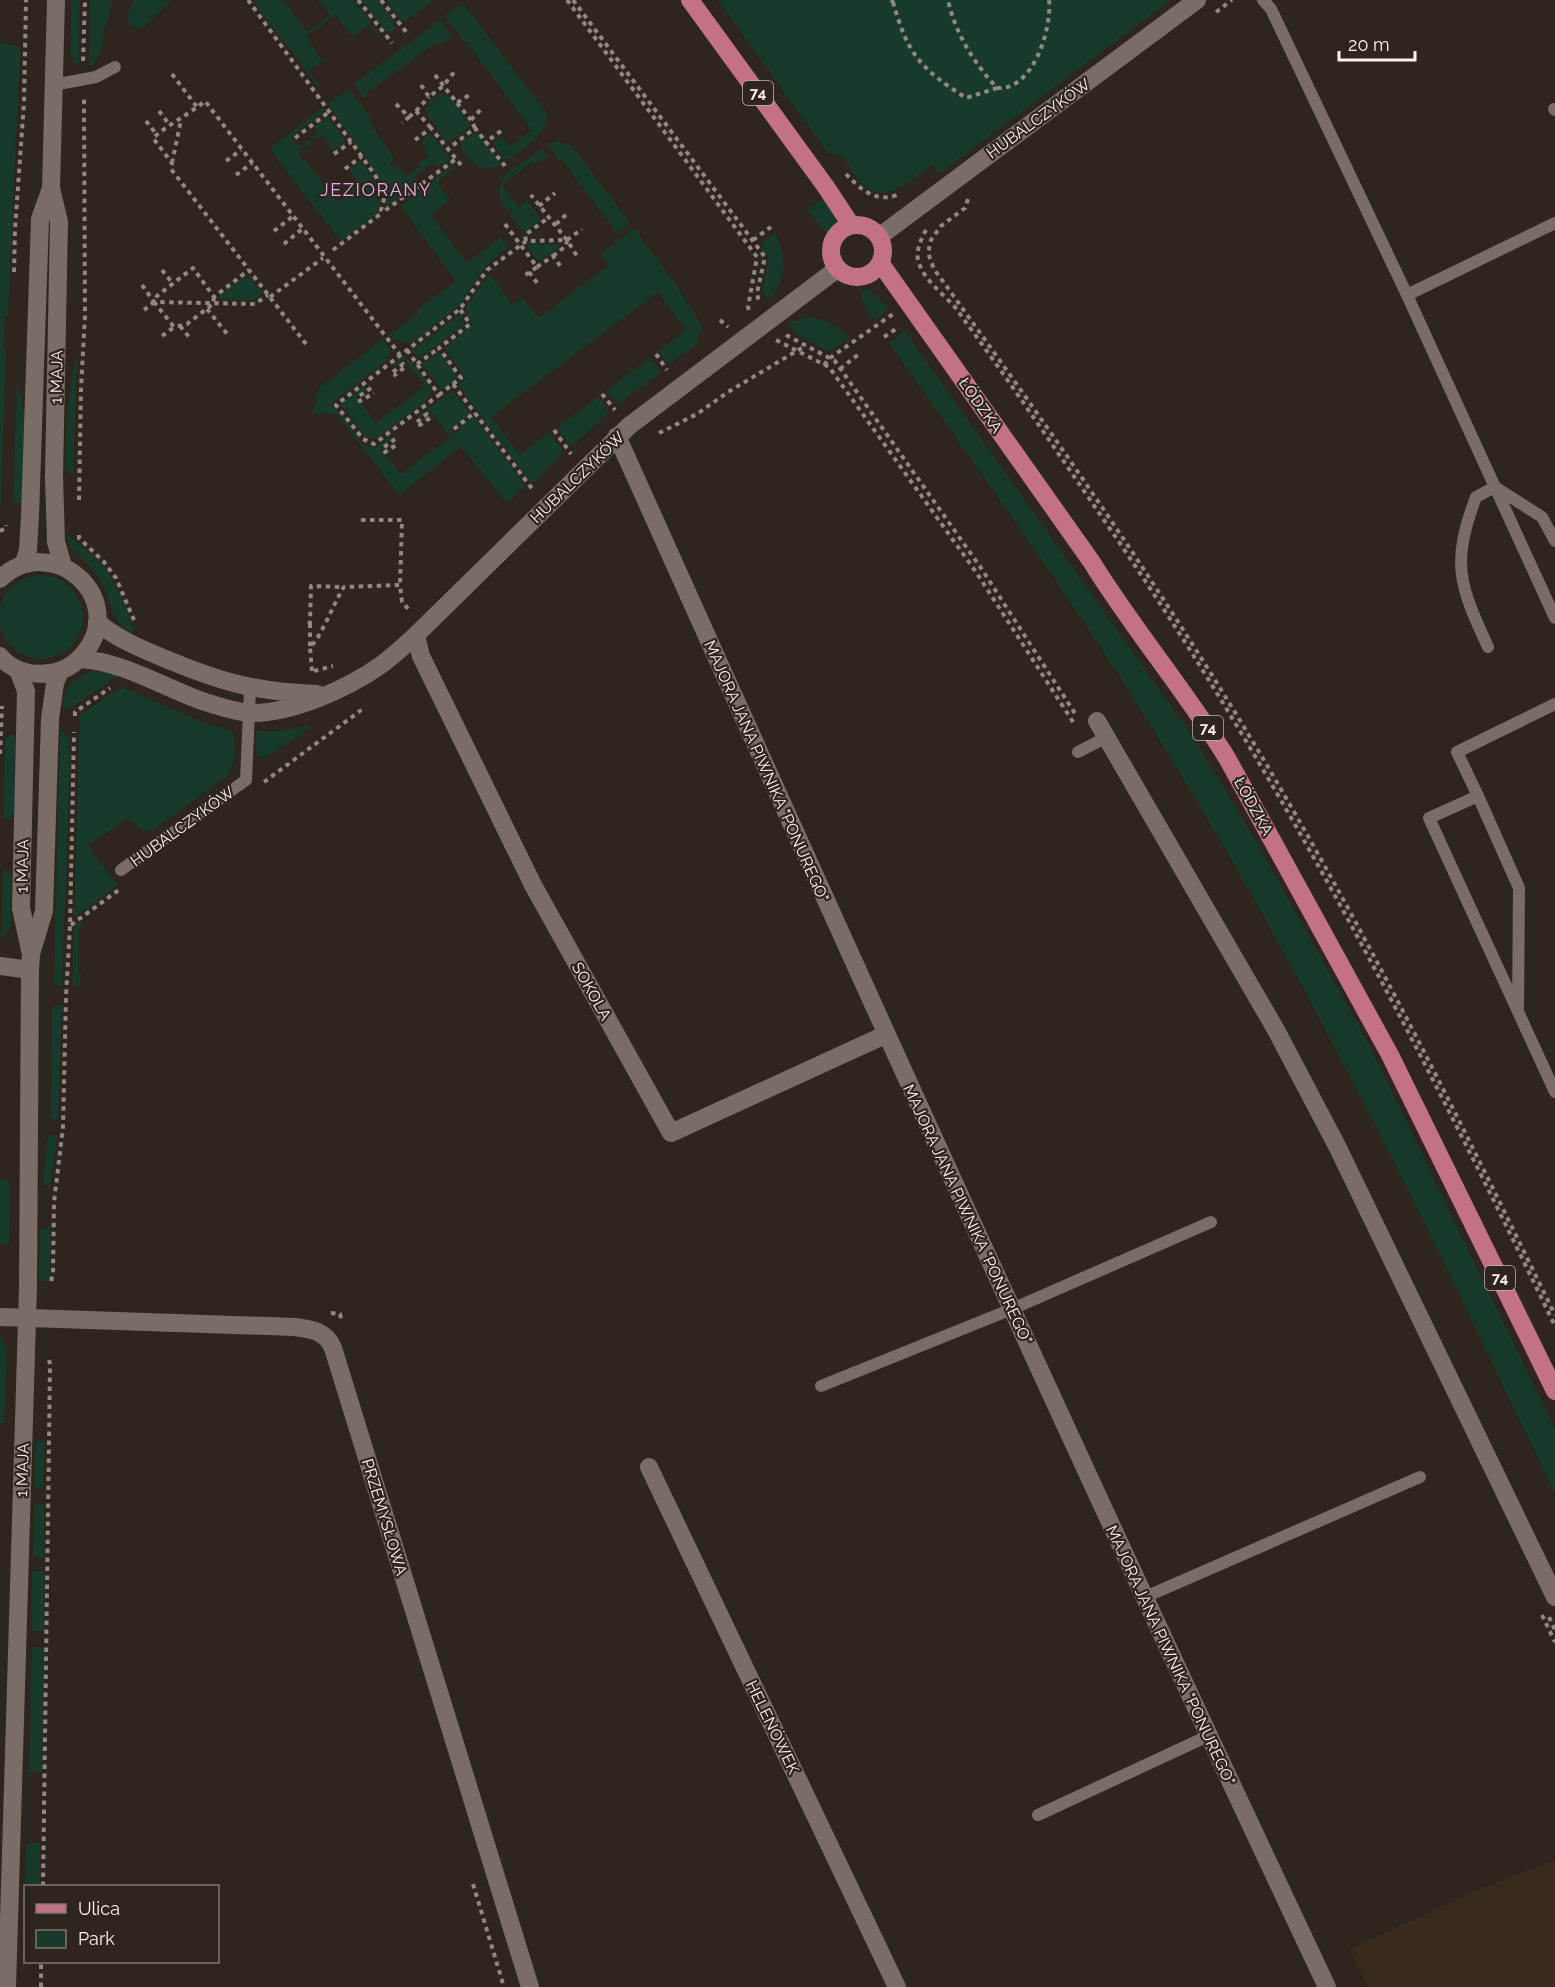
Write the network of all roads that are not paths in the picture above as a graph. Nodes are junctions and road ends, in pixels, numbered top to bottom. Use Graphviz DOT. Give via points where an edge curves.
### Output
graph roads {
  1 [pos="56,0"];
  2 [pos="690,0"];
  3 [pos="1197,0"];
  4 [pos="1263,0"];
  5 [pos="115,67"];
  6 [pos="53,85"];
  7 [pos="51,188"];
  8 [pos="1555,223"];
  9 [pos="850,225"];
  10 [pos="880,236"];
  11 [pos="881,264"];
  12 [pos="837,269"];
  13 [pos="1407,295"];
  14 [pos="617,436"];
  15 [pos="1495,487"];
  16 [pos="1555,541"];
  17 [pos="24,564"];
  18 [pos="63,566"];
  19 [pos="0,577"];
  20 [pos="1555,618"];
  21 [pos="97,622"];
  22 [pos="416,635"];
  23 [pos="1488,647"];
  24 [pos="0,656"];
  25 [pos="80,659"];
  26 [pos="18,670"];
  27 [pos="60,671"];
  28 [pos="250,688"];
  29 [pos="327,694"];
  30 [pos="1555,704"];
  31 [pos="248,713"];
  32 [pos="1092,740"];
  33 [pos="1478,796"];
  34 [pos="121,870"];
  35 [pos="31,962"];
  36 [pos="0,966"];
  37 [pos="1518,1011"];
  38 [pos="885,1035"];
  39 [pos="1555,1092"];
  40 [pos="1211,1222"];
  41 [pos="1012,1309"];
  42 [pos="0,1317"];
  43 [pos="27,1318"];
  44 [pos="821,1386"];
  45 [pos="1555,1391"];
  46 [pos="649,1467"];
  47 [pos="1420,1477"];
  48 [pos="1143,1596"];
  49 [pos="1555,1597"];
  50 [pos="1208,1736"];
  51 [pos="1038,1815"];
  52 [pos="7,1987"];
  53 [pos="530,1987"];
  54 [pos="897,1987"];
  55 [pos="1327,1987"];
  1 -- 6 [label="street, 1 MAJA"];
  2 -- 9 [label="main road, 74"];
  3 -- 10 [label="street, HUBALCZYKÓW"];
  4 -- 13 [label="lane" via="1271,9"];
  5 -- 6 [label="lane" via="90,79"];
  6 -- 7 [label="street, 1 MAJA"];
  7 -- 17 [label="street, 1 MAJA" via="40,219 30,516"];
  7 -- 18 [label="street, 1 MAJA" via="59,222 54,476 56,542"];
  8 -- 13 [label="lane"];
  9 -- 10 [label="main road" via="862,225"];
  9 -- 12 [label="main road" via="839,231 832,243 831,257"];
  10 -- 11 [label="main road" via="884,250"];
  11 -- 12 [label="main road" via="872,274 860,278"];
  11 -- 45 [label="main road, ŁÓDZKA / 74" via="1227,758 1395,1064"];
  12 -- 14 [label="street, HUBALCZYKÓW"];
  13 -- 15 [label="lane"];
  14 -- 22 [label="street, HUBALCZYKÓW"];
  14 -- 38 [label="street, MAJORA JANA PIWNIKA \"PONUREGO\""];
  15 -- 16 [label="lane" via="1542,517"];
  15 -- 20 [label="lane"];
  15 -- 23 [label="lane" via="1476,497 1466,523 1460,564 1467,601"];
  17 -- 18 [label="street" via="44,561"];
  17 -- 19 [label="street"];
  18 -- 21 [label="street" via="89,588 96,604"];
  21 -- 25 [label="street" via="92,642"];
  21 -- 28 [label="street, HUBALCZYKÓW" via="140,648 206,676"];
  22 -- 29 [label="street, HUBALCZYKÓW" via="380,665"];
  22 -- 38 [label="street, SOKOLA" via="421,656 533,885 671,1133"];
  24 -- 26 [label="street"];
  25 -- 27 [label="street"];
  25 -- 31 [label="street, HUBALCZYKÓW" via="100,660 205,702"];
  26 -- 27 [label="street" via="39,674"];
  26 -- 35 [label="street, 1 MAJA" via="26,691 21,908"];
  27 -- 35 [label="street, 1 MAJA" via="50,720 44,911"];
  28 -- 29 [label="street, HUBALCZYKÓW"];
  28 -- 31 [label="lane, HUBALCZYKÓW"];
  29 -- 31 [label="street, HUBALCZYKÓW" via="284,709"];
  30 -- 33 [label="lane" via="1456,752"];
  31 -- 34 [label="lane, HUBALCZYKÓW" via="246,780"];
  32 -- 49 [label="street" via="1276,1030 1337,1146"];
  33 -- 37 [label="lane" via="1520,888"];
  33 -- 37 [label="lane" via="1429,818"];
  35 -- 36 [label="street"];
  35 -- 43 [label="street, 1 MAJA"];
  37 -- 39 [label="lane"];
  38 -- 41 [label="street, MAJORA JANA PIWNIKA \"PONUREGO\""];
  40 -- 41 [label="lane"];
  41 -- 44 [label="lane"];
  41 -- 48 [label="street, MAJORA JANA PIWNIKA \"PONUREGO\""];
  42 -- 43 [label="street"];
  43 -- 52 [label="street, 1 MAJA"];
  43 -- 53 [label="street, PRZEMYSŁOWA" via="295,1327 322,1333 330,1341"];
  46 -- 54 [label="street, HELENÓWEK"];
  47 -- 48 [label="lane"];
  48 -- 50 [label="street, MAJORA JANA PIWNIKA \"PONUREGO\""];
  50 -- 51 [label="lane"];
  50 -- 55 [label="street, MAJORA JANA PIWNIKA \"PONUREGO\""];
}
